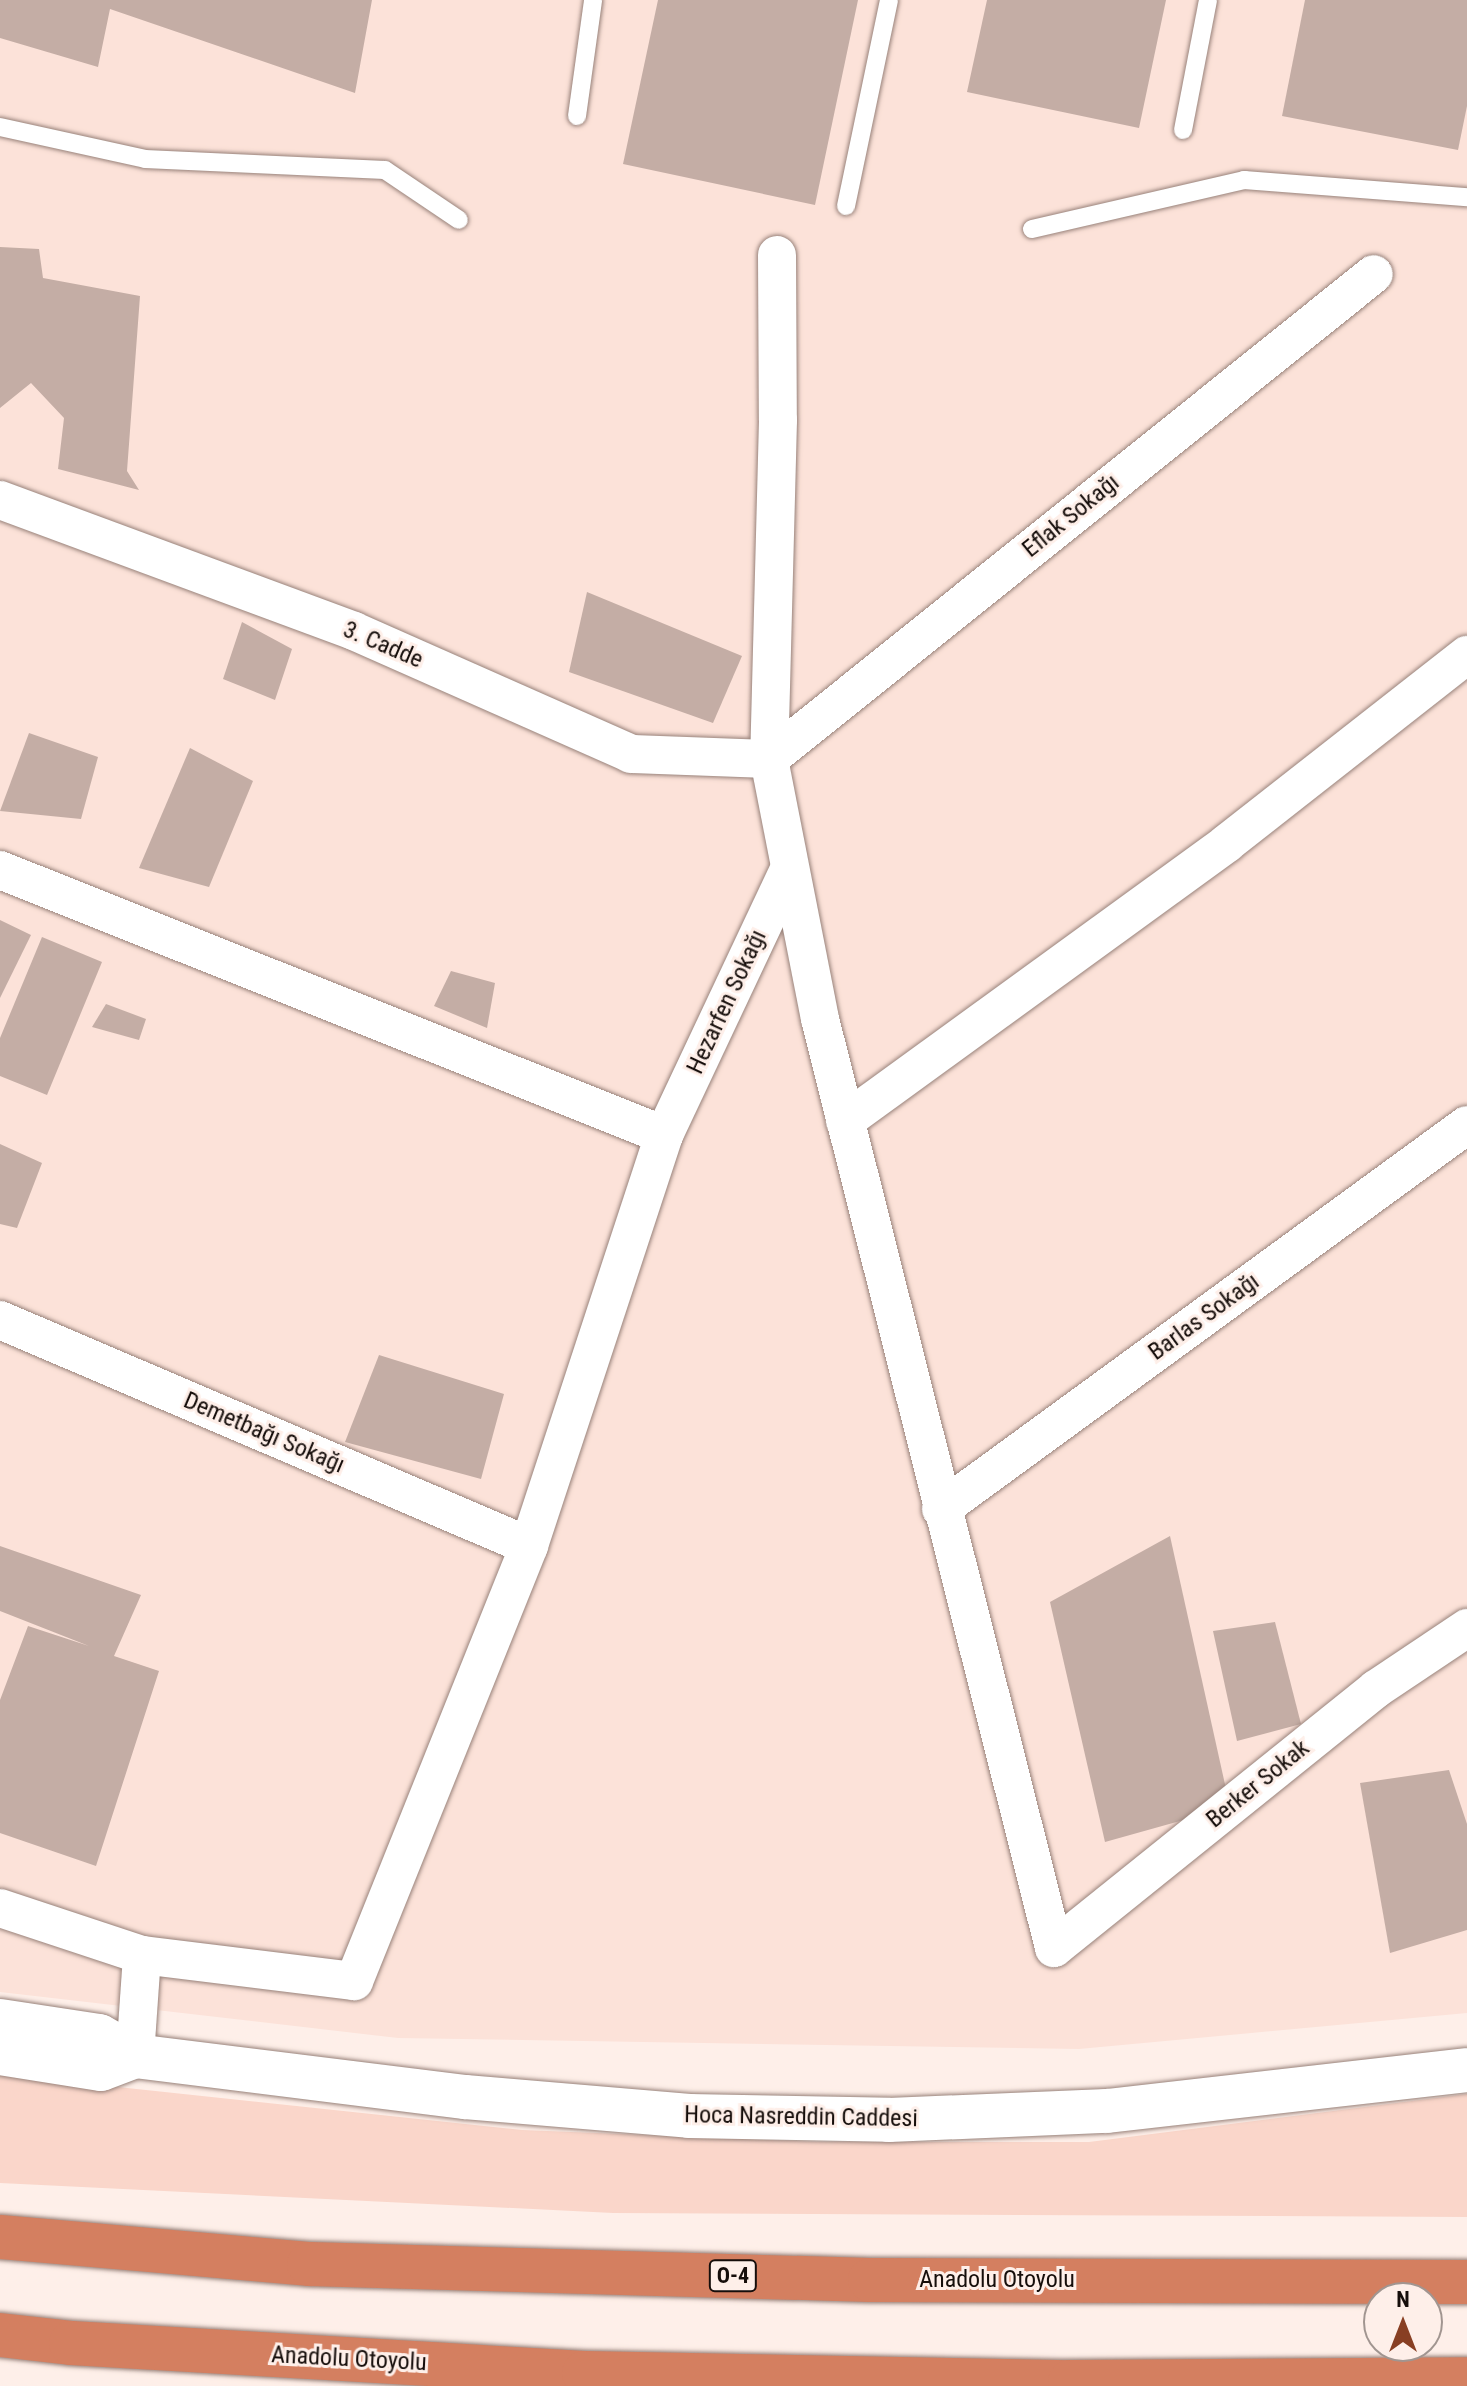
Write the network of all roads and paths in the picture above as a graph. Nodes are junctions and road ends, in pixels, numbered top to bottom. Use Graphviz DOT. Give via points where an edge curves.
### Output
graph roads {
  1 [pos="593,0"];
  2 [pos="889,0"];
  3 [pos="1208,0"];
  4 [pos="577,116"];
  5 [pos="0,127"];
  6 [pos="1183,130"];
  7 [pos="1467,197"];
  8 [pos="846,206"];
  9 [pos="459,220"];
  10 [pos="1032,229"];
  11 [pos="777,255"];
  12 [pos="1374,274"];
  13 [pos="0,500"];
  14 [pos="1467,655"];
  15 [pos="769,759"];
  16 [pos="789,869"];
  17 [pos="0,870"];
  18 [pos="845,1121"];
  19 [pos="1467,1125"];
  20 [pos="664,1135"];
  21 [pos="0,1320"];
  22 [pos="941,1509"];
  23 [pos="529,1546"];
  24 [pos="1467,1628"];
  25 [pos="0,1908"];
  26 [pos="142,1955"];
  27 [pos="0,2021"];
  28 [pos="0,2053"];
  29 [pos="135,2056"];
  30 [pos="1467,2070"];
  31 [pos="0,2237"];
  32 [pos="1467,2282"];
  33 [pos="0,2335"];
  34 [pos="1467,2379"];
  1 -- 4 [label="lane"];
  2 -- 8 [label="lane"];
  3 -- 6 [label="lane"];
  5 -- 9 [label="lane" via="145,159 385,170"];
  7 -- 10 [label="lane" via="1244,180"];
  11 -- 15 [label="street"];
  12 -- 15 [label="street, Eflak Sokağı"];
  13 -- 15 [label="street, 3. Cadde" via="354,631 631,754"];
  14 -- 18 [label="street" via="1227,843"];
  15 -- 16 [label="street"];
  16 -- 18 [label="street"];
  16 -- 20 [label="street, Hezarfen Sokağı"];
  17 -- 20 [label="street"];
  18 -- 22 [label="street"];
  19 -- 22 [label="street, Barlas Sokağı"];
  20 -- 23 [label="street, Hezarfen Sokağı"];
  21 -- 23 [label="street, Demetbağı Sokağı"];
  22 -- 24 [label="street, Berker Sokak" via="1054,1948 1376,1689"];
  23 -- 26 [label="street, Hezarfen Sokağı" via="354,1981"];
  25 -- 26 [label="street"];
  26 -- 29 [label="street"];
  27 -- 29 [label="main road" via="99,2036"];
  28 -- 29 [label="main road" via="101,2069"];
  29 -- 30 [label="main road, Hoca Nasreddin Caddesi" via="465,2097 674,2115 889,2120 1107,2111"];
  31 -- 32 [label="highway, Anadolu Otoyolu / O-4" via="309,2264 870,2280"];
  33 -- 34 [label="highway, Anadolu Otoyolu" via="584,2373 1070,2382"];
}
